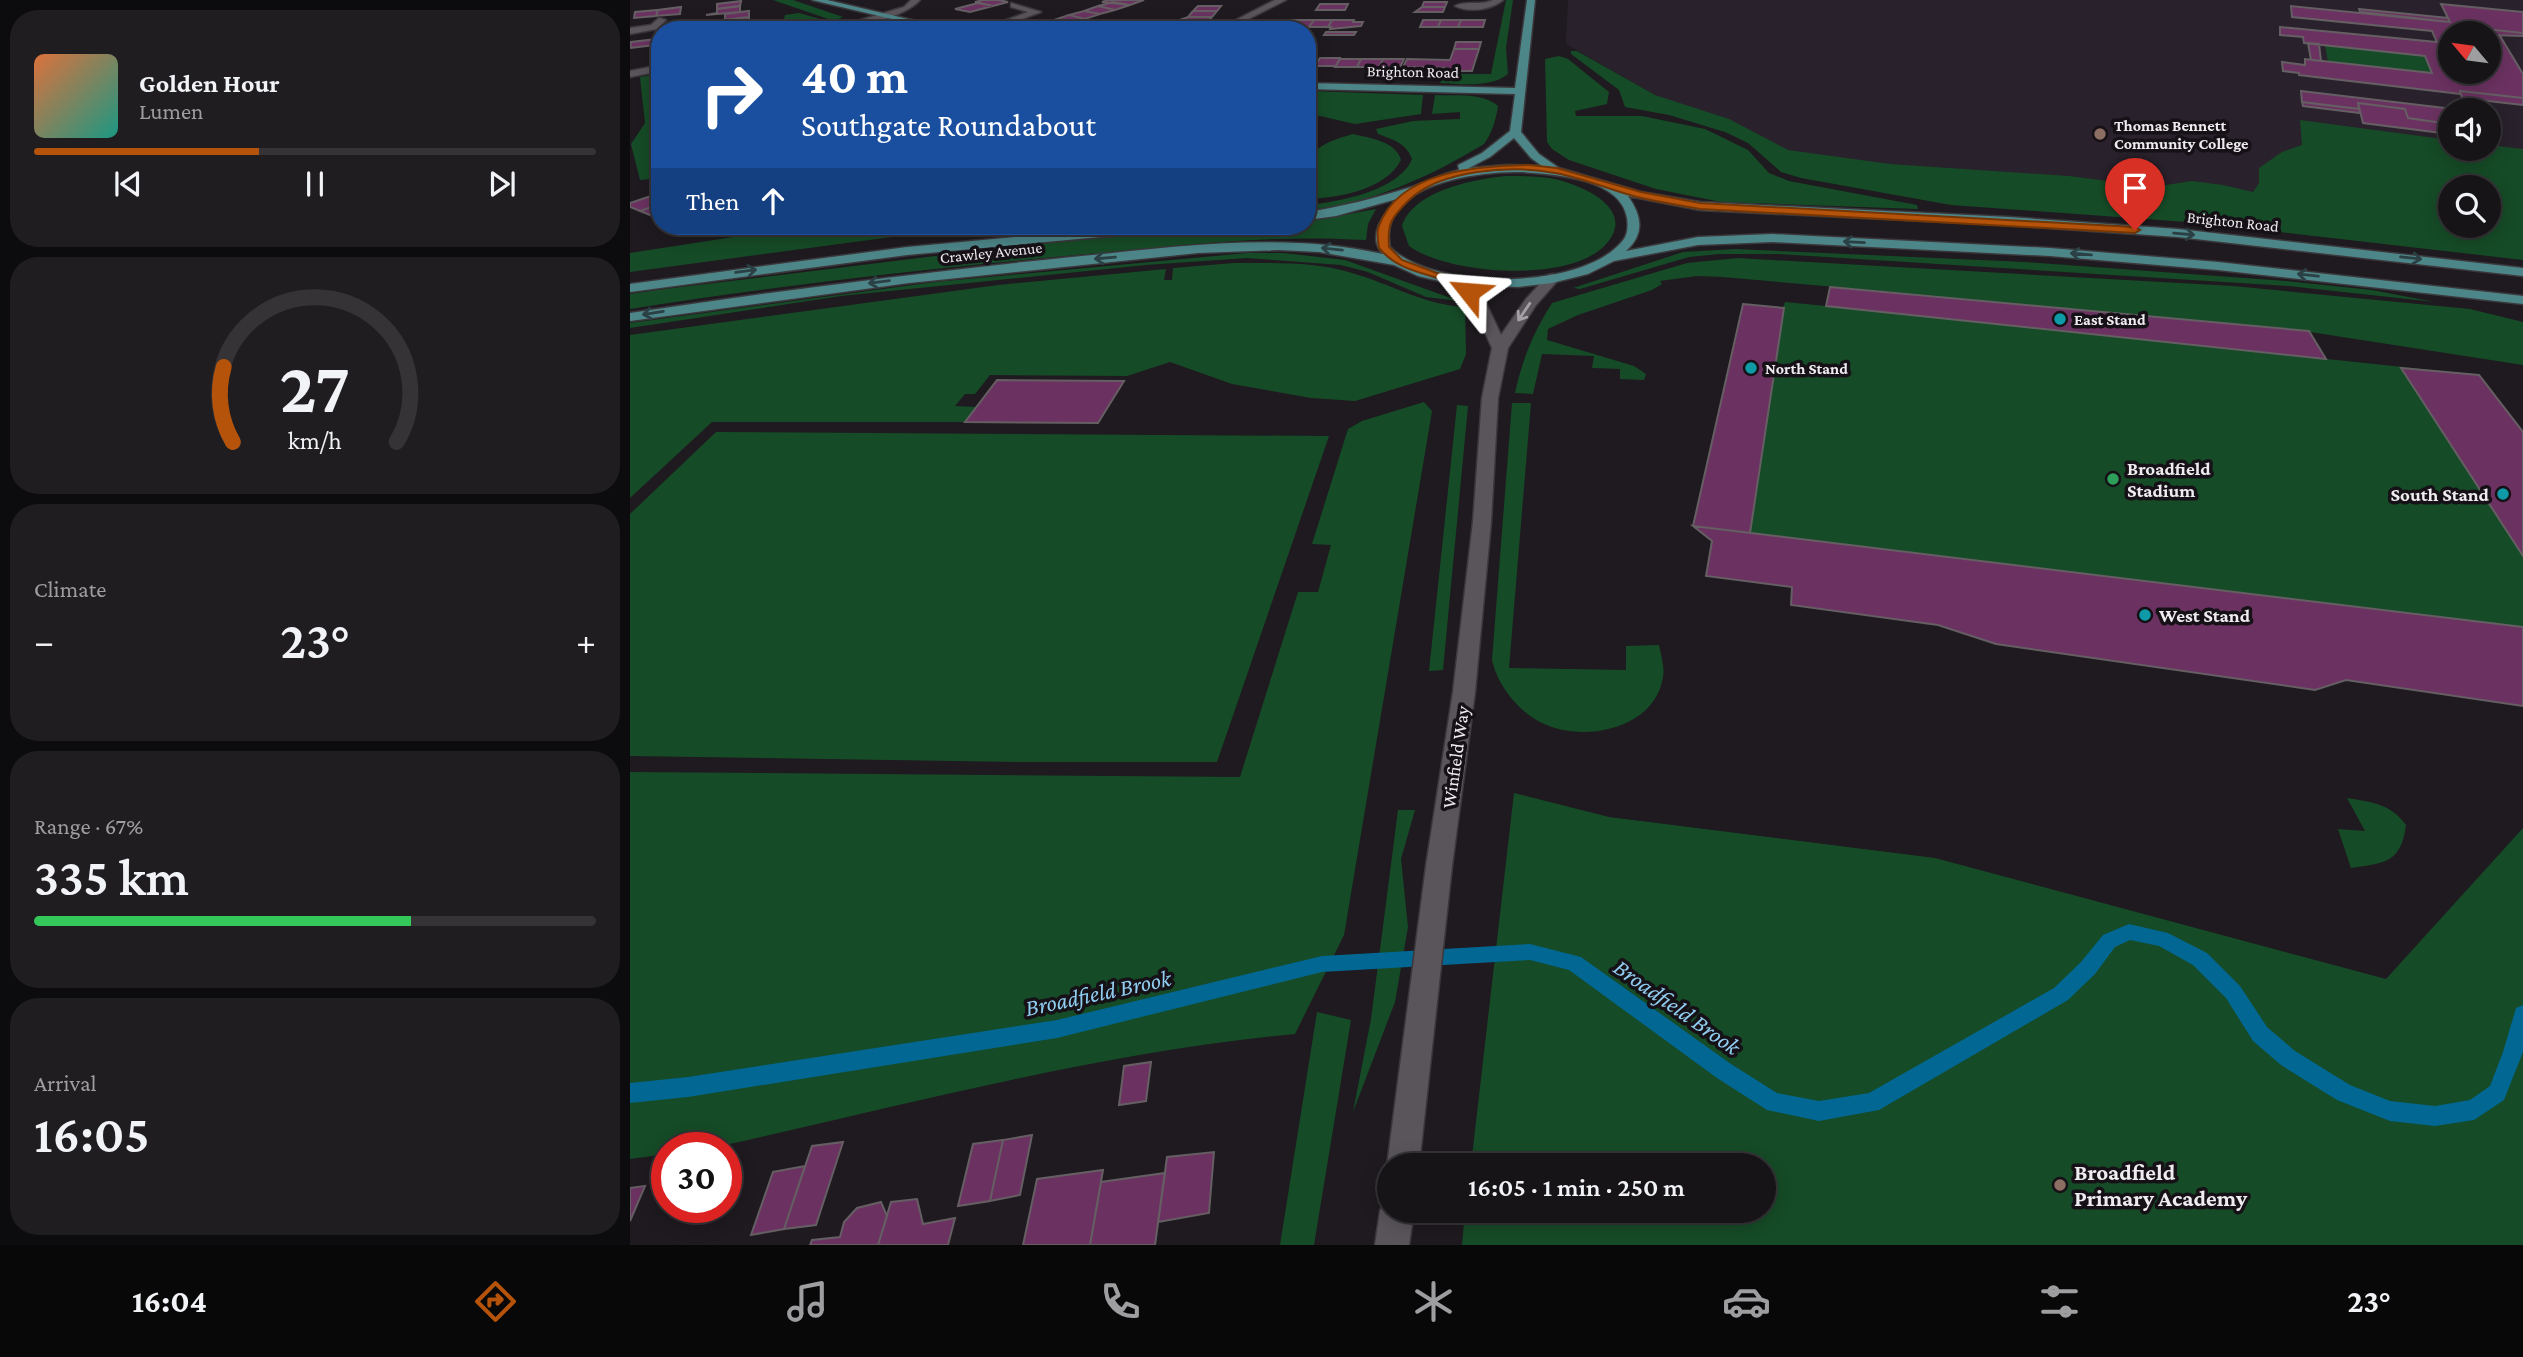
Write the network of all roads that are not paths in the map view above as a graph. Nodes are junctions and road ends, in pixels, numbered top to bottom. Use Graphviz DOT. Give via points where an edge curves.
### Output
graph roads {
  1 [pos="816,0"];
  2 [pos="916,0"];
  3 [pos="1282,0"];
  4 [pos="1499,0"];
  5 [pos="1531,0"];
  6 [pos="1014,5"];
  7 [pos="1460,6"];
  8 [pos="883,16"];
  9 [pos="864,21"];
  10 [pos="907,21"];
  11 [pos="1010,21"];
  12 [pos="1239,21"];
  13 [pos="651,28"];
  14 [pos="630,31"];
  15 [pos="651,70"];
  16 [pos="630,74"];
  17 [pos="1316,86"];
  18 [pos="1518,91"];
  19 [pos="1515,132"];
  20 [pos="1557,171"];
  21 [pos="1438,178"];
  22 [pos="1605,185"];
  23 [pos="1413,191"];
  24 [pos="1316,215"];
  25 [pos="1076,235"];
  26 [pos="1610,258"];
  27 [pos="1399,262"];
  28 [pos="2523,272"];
  29 [pos="1553,278"];
  30 [pos="1458,280"];
  31 [pos="630,288"];
  32 [pos="2523,300"];
  33 [pos="630,317"];
  34 [pos="1500,348"];
  35 [pos="1405,1150"];
  36 [pos="1395,1223"];
  37 [pos="1392,1245"];
  1 -- 8 [label="main road"];
  2 -- 8 [label="street" via="906,9"];
  3 -- 12 [label="street"];
  4 -- 7 [label="street" via="1488,6"];
  5 -- 18 [label="main road"];
  6 -- 11 [label="street" via="1037,12"];
  8 -- 9 [label="street"];
  8 -- 10 [label="main road"];
  13 -- 14 [label="street"];
  15 -- 16 [label="street"];
  17 -- 18 [label="main road, Brighton Road"];
  18 -- 19 [label="main road"];
  19 -- 20 [label="main road" via="1535,156"];
  19 -- 21 [label="main road" via="1486,155"];
  20 -- 21 [label="main road" via="1489,168"];
  20 -- 22 [label="main road, Brighton Road"];
  21 -- 23 [label="main road"];
  22 -- 26 [label="main road" via="1631,208 1634,221 1628,243"];
  22 -- 28 [label="main road, Brighton Road, one-way" via="1700,206 2166,232"];
  23 -- 24 [label="main road"];
  23 -- 27 [label="main road" via="1382,228 1384,248"];
  31 -- 25 [label="main road, Crawley Avenue, one-way" via="921,249"];
  26 -- 29 [label="main road, Crawley Avenue"];
  32 -- 26 [label="main road, one-way" via="2050,252 1772,238 1698,241"];
  27 -- 30 [label="main road, Crawley Avenue"];
  27 -- 33 [label="main road, Crawley Avenue, one-way" via="1317,247 1246,246 996,268"];
  29 -- 30 [label="main road, Crawley Avenue"];
  29 -- 34 [label="street, Winfield Way, one-way"];
  30 -- 34 [label="street" via="1479,303"];
  34 -- 35 [label="street, Winfield Way" via="1490,398 1464,692"];
  36 -- 37 [label="street"];
}
